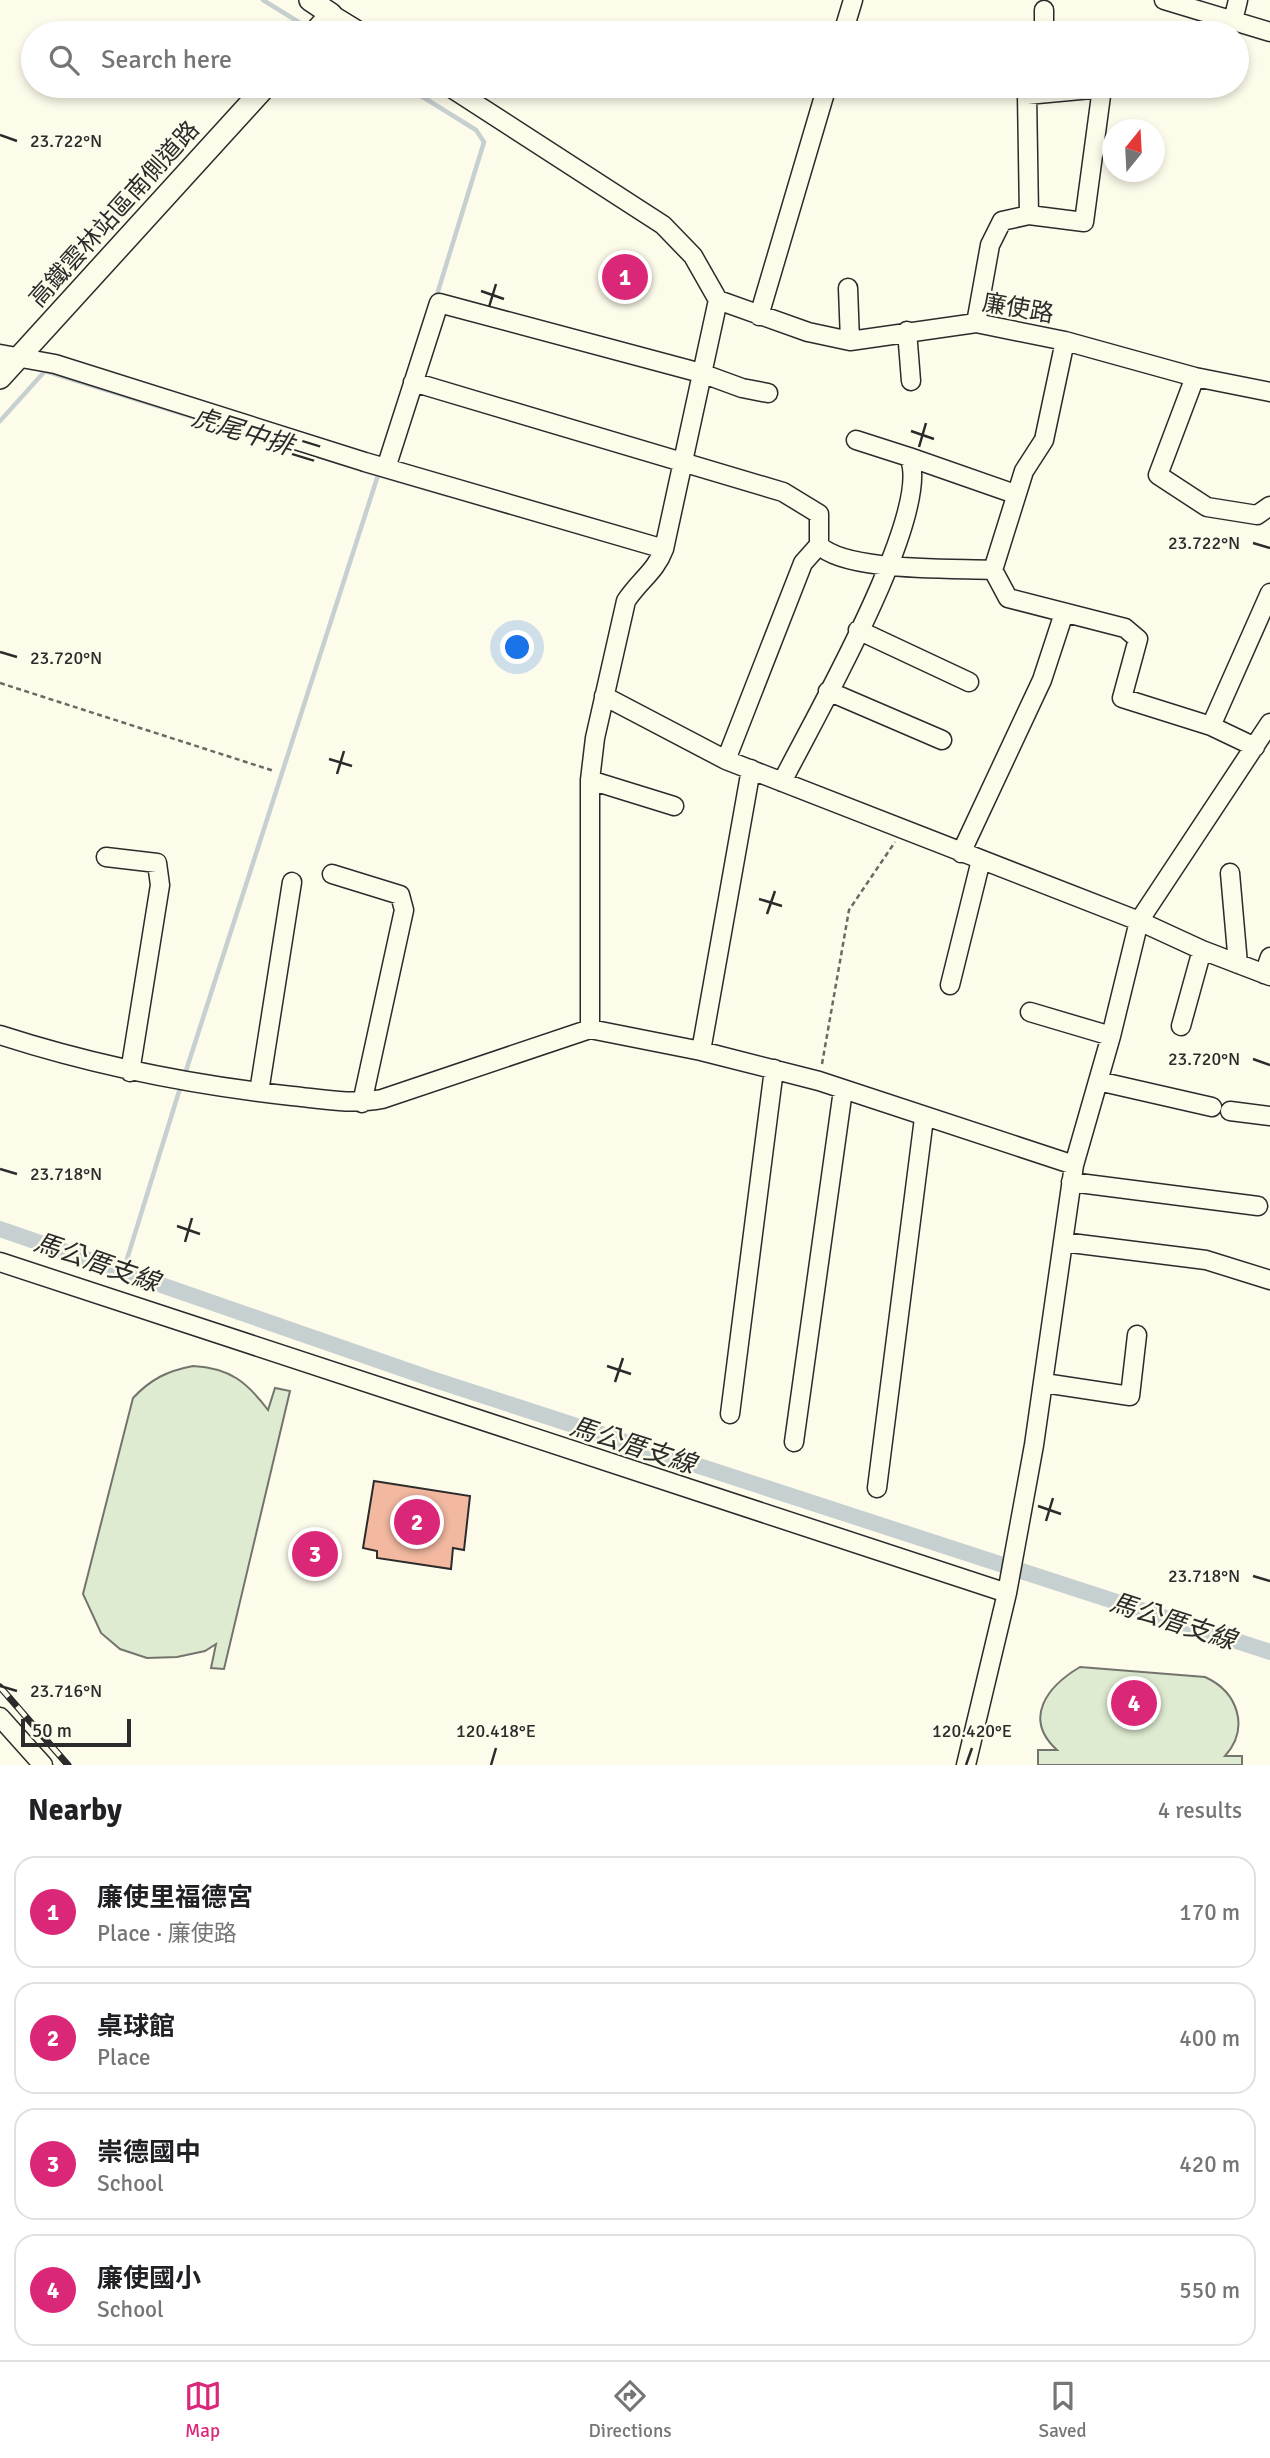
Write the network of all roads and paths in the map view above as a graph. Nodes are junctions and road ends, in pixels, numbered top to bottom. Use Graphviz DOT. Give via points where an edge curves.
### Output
graph roads {
  1 [pos="310,0"];
  2 [pos="853,0"];
  3 [pos="1164,0"];
  4 [pos="1238,0"];
  5 [pos="1044,10"];
  6 [pos="331,14"];
  7 [pos="1233,20"];
  8 [pos="325,21"];
  9 [pos="342,21"];
  10 [pos="847,21"];
  11 [pos="1044,21"];
  12 [pos="1236,21"];
  13 [pos="1249,25"];
  14 [pos="1270,32"];
  15 [pos="255,98"];
  16 [pos="467,98"];
  17 [pos="823,98"];
  18 [pos="1027,98"];
  19 [pos="1101,98"];
  20 [pos="1029,215"];
  21 [pos="848,288"];
  22 [pos="718,300"];
  23 [pos="759,316"];
  24 [pos="976,323"];
  25 [pos="907,331"];
  26 [pos="850,341"];
  27 [pos="1065,341"];
  28 [pos="9,356"];
  29 [pos="701,373"];
  30 [pos="1195,377"];
  31 [pos="0,378"];
  32 [pos="911,381"];
  33 [pos="413,382"];
  34 [pos="1269,387"];
  35 [pos="768,393"];
  36 [pos="856,440"];
  37 [pos="909,457"];
  38 [pos="681,462"];
  39 [pos="386,468"];
  40 [pos="1015,494"];
  41 [pos="1270,506"];
  42 [pos="818,545"];
  43 [pos="664,549"];
  44 [pos="890,565"];
  45 [pos="992,570"];
  46 [pos="1270,593"];
  47 [pos="1064,613"];
  48 [pos="858,631"];
  49 [pos="969,682"];
  50 [pos="0,683"];
  51 [pos="828,691"];
  52 [pos="604,696"];
  53 [pos="1270,723"];
  54 [pos="1211,726"];
  55 [pos="942,740"];
  56 [pos="1255,747"];
  57 [pos="726,760"];
  58 [pos="751,768"];
  59 [pos="274,771"];
  60 [pos="590,780"];
  61 [pos="782,782"];
  62 [pos="674,806"];
  63 [pos="903,830"];
  64 [pos="961,853"];
  65 [pos="106,857"];
  66 [pos="981,860"];
  67 [pos="1230,873"];
  68 [pos="332,874"];
  69 [pos="292,882"];
  70 [pos="1139,921"];
  71 [pos="1202,950"];
  72 [pos="1238,964"];
  73 [pos="1268,969"];
  74 [pos="950,985"];
  75 [pos="1030,1012"];
  76 [pos="1181,1026"];
  77 [pos="590,1029"];
  78 [pos="0,1035"];
  79 [pos="1111,1036"];
  80 [pos="701,1051"];
  81 [pos="768,1067"];
  82 [pos="130,1072"];
  83 [pos="819,1081"];
  84 [pos="1098,1081"];
  85 [pos="843,1090"];
  86 [pos="259,1092"];
  87 [pos="362,1103"];
  88 [pos="1212,1107"];
  89 [pos="1230,1111"];
  90 [pos="1270,1116"];
  91 [pos="924,1118"];
  92 [pos="1072,1174"];
  93 [pos="1258,1206"];
  94 [pos="1063,1242"];
  95 [pos="0,1262"];
  96 [pos="1270,1280"];
  97 [pos="1137,1335"];
  98 [pos="1044,1383"];
  99 [pos="726,1413"];
  100 [pos="794,1442"];
  101 [pos="877,1488"];
  102 [pos="1007,1588"];
  103 [pos="0,1717"];
  104 [pos="43,1765"];
  105 [pos="966,1765"];
  1 -- 6 [label="main road"];
  2 -- 10 [label="street"];
  3 -- 7 [label="street"];
  4 -- 7 [label="street"];
  5 -- 11 [label="street"];
  6 -- 8 [label="main road"];
  6 -- 9 [label="street"];
  7 -- 12 [label="street"];
  13 -- 14 [label="street"];
  15 -- 28 [label="main road, 高鐵雲林站區南側道路"];
  16 -- 22 [label="street" via="663,225 693,256"];
  17 -- 23 [label="street"];
  18 -- 20 [label="street"];
  19 -- 20 [label="street" via="1084,222"];
  20 -- 24 [label="street" via="1002,221 990,245"];
  21 -- 26 [label="street"];
  22 -- 23 [label="street, 廉使路"];
  22 -- 29 [label="street"];
  23 -- 26 [label="street, 廉使路"];
  24 -- 25 [label="street, 廉使路"];
  24 -- 27 [label="street, 廉使路"];
  25 -- 26 [label="street, 廉使路"];
  25 -- 32 [label="street"];
  27 -- 30 [label="street, 廉使路"];
  27 -- 40 [label="street" via="1044,440"];
  28 -- 31 [label="main road, 高鐵雲林站區南側道路"];
  28 -- 39 [label="street" via="55,364"];
  29 -- 33 [label="street" via="439,303"];
  29 -- 35 [label="street"];
  29 -- 38 [label="street"];
  30 -- 34 [label="street, 廉使路"];
  30 -- 41 [label="street" via="1158,475 1207,507 1257,515"];
  33 -- 38 [label="street"];
  33 -- 39 [label="street"];
  36 -- 37 [label="street"];
  37 -- 40 [label="street"];
  37 -- 44 [label="street" via="914,469 900,542"];
  38 -- 42 [label="street" via="783,492 819,514"];
  38 -- 43 [label="street"];
  39 -- 43 [label="street"];
  40 -- 45 [label="street"];
  42 -- 44 [label="street" via="828,555"];
  42 -- 57 [label="street" via="803,563"];
  43 -- 52 [label="street" via="657,566 626,601"];
  44 -- 45 [label="street"];
  44 -- 48 [label="street"];
  45 -- 47 [label="street" via="1008,598"];
  46 -- 54 [label="street"];
  47 -- 54 [label="street" via="1125,628 1138,639 1122,698"];
  47 -- 64 [label="street" via="1042,680"];
  48 -- 49 [label="street"];
  48 -- 51 [label="street"];
  50 -- 59 [label="path"];
  51 -- 55 [label="street"];
  51 -- 61 [label="street"];
  52 -- 57 [label="street"];
  52 -- 60 [label="street"];
  53 -- 56 [label="street"];
  54 -- 56 [label="street"];
  56 -- 70 [label="street"];
  57 -- 58 [label="street"];
  58 -- 61 [label="street"];
  58 -- 80 [label="street"];
  60 -- 62 [label="street"];
  60 -- 77 [label="street"];
  61 -- 63 [label="street"];
  63 -- 64 [label="street"];
  63 -- 83 [label="path" via="849,909"];
  64 -- 66 [label="street"];
  65 -- 82 [label="street" via="158,863 160,885"];
  66 -- 70 [label="street"];
  66 -- 74 [label="street"];
  67 -- 72 [label="street"];
  68 -- 87 [label="street" via="400,895 404,910"];
  69 -- 86 [label="street"];
  70 -- 71 [label="street"];
  70 -- 79 [label="street"];
  71 -- 72 [label="street"];
  71 -- 76 [label="street"];
  72 -- 73 [label="street"];
  75 -- 79 [label="street"];
  77 -- 80 [label="street"];
  77 -- 87 [label="street"];
  78 -- 82 [label="street"];
  79 -- 84 [label="street"];
  80 -- 81 [label="street"];
  81 -- 83 [label="street"];
  81 -- 99 [label="street"];
  82 -- 86 [label="street"];
  83 -- 85 [label="street"];
  84 -- 88 [label="street"];
  84 -- 92 [label="street"];
  85 -- 91 [label="street"];
  85 -- 100 [label="street"];
  86 -- 87 [label="street"];
  89 -- 90 [label="street"];
  91 -- 92 [label="street"];
  91 -- 101 [label="street"];
  92 -- 93 [label="street"];
  92 -- 94 [label="street"];
  94 -- 96 [label="street" via="1206,1260"];
  94 -- 98 [label="street"];
  95 -- 102 [label="street"];
  97 -- 98 [label="street" via="1130,1396"];
  98 -- 102 [label="street"];
  102 -- 105 [label="street"];
  103 -- 104 [label="street"];
}
